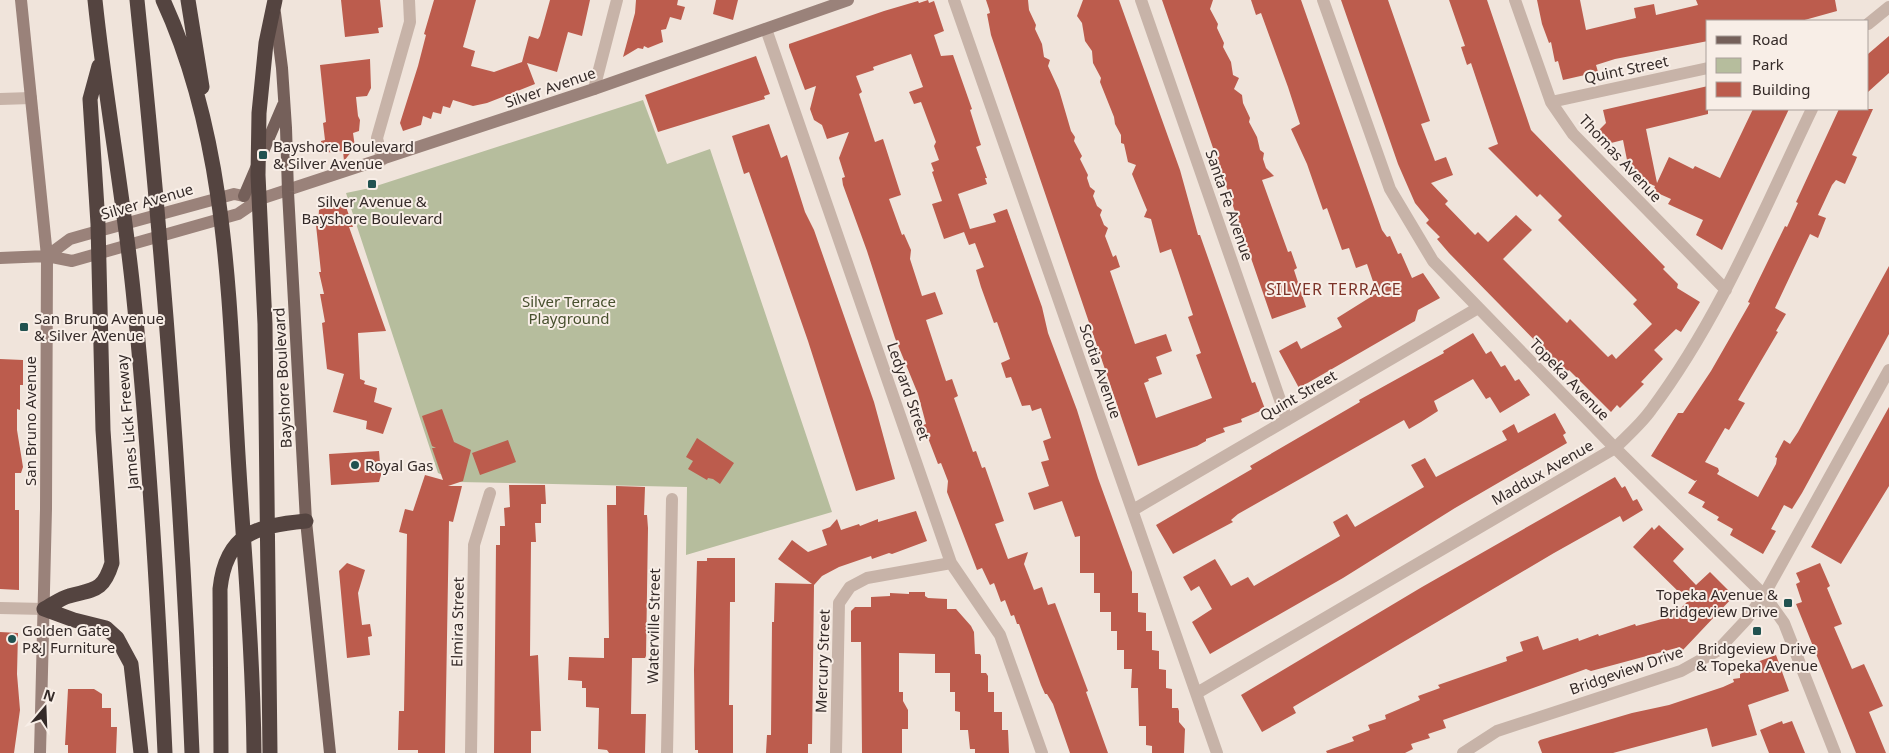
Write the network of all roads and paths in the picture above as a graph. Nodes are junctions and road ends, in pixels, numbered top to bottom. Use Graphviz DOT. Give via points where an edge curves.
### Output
graph roads {
  1 [pos="21,0"];
  2 [pos="95,0"];
  3 [pos="137,0"];
  4 [pos="163,0"];
  5 [pos="188,0"];
  6 [pos="268,0"];
  7 [pos="274,0"];
  8 [pos="409,0"];
  9 [pos="617,0"];
  10 [pos="848,0"];
  11 [pos="954,0"];
  12 [pos="1141,0"];
  13 [pos="1323,0"];
  14 [pos="1515,0"];
  15 [pos="823,4"];
  16 [pos="1889,7"];
  17 [pos="1869,23"];
  18 [pos="766,29"];
  19 [pos="101,58"];
  20 [pos="1706,68"];
  21 [pos="594,89"];
  22 [pos="31,98"];
  23 [pos="0,99"];
  24 [pos="1551,102"];
  25 [pos="284,103"];
  26 [pos="1812,110"];
  27 [pos="382,160"];
  28 [pos="288,192"];
  29 [pos="239,195"];
  30 [pos="260,200"];
  31 [pos="46,256"];
  32 [pos="0,258"];
  33 [pos="1726,290"];
  34 [pos="1478,308"];
  35 [pos="1889,370"];
  36 [pos="1287,420"];
  37 [pos="1615,448"];
  38 [pos="490,493"];
  39 [pos="672,499"];
  40 [pos="1133,510"];
  41 [pos="306,521"];
  42 [pos="952,563"];
  43 [pos="1764,594"];
  44 [pos="0,608"];
  45 [pos="44,609"];
  46 [pos="253,677"];
  47 [pos="1196,693"];
  48 [pos="268,705"];
  49 [pos="40,753"];
  50 [pos="141,753"];
  51 [pos="165,753"];
  52 [pos="192,753"];
  53 [pos="221,753"];
  54 [pos="254,753"];
  55 [pos="270,753"];
  56 [pos="330,753"];
  57 [pos="471,753"];
  58 [pos="667,753"];
  59 [pos="836,753"];
  60 [pos="1042,753"];
  61 [pos="1217,753"];
  62 [pos="1462,753"];
  63 [pos="1835,753"];
  1 -- 22 [label="main road, San Bruno Avenue"];
  2 -- 19 [label="highway, James Lick Freeway"];
  3 -- 52 [label="highway" via="172,379"];
  4 -- 46 [label="highway" via="194,84 219,207 230,320"];
  5 -- 48 [label="highway" via="201,84"];
  6 -- 46 [label="highway" via="259,42 253,110 262,515"];
  7 -- 25 [label="main road, Bayshore Boulevard"];
  7 -- 48 [label="highway" via="259,113 258,175 266,324"];
  8 -- 27 [label="street" via="410,22 376,138"];
  9 -- 21 [label="street"];
  10 -- 15 [label="main road, Silver Avenue"];
  11 -- 40 [label="street, Scotia Avenue"];
  12 -- 36 [label="street, Santa Fe Avenue"];
  13 -- 34 [label="street, Topeka Avenue" via="1390,189 1433,261"];
  14 -- 24 [label="street, Thomas Avenue"];
  15 -- 18 [label="main road, Silver Avenue"];
  16 -- 17 [label="street"];
  18 -- 21 [label="main road, Silver Avenue"];
  18 -- 42 [label="street, Ledyard Street"];
  19 -- 45 [label="highway" via="90,98 98,224 103,430 112,563 108,575 97,589 68,596"];
  19 -- 51 [label="highway, James Lick Freeway" via="142,379"];
  20 -- 24 [label="street, Quint Street"];
  21 -- 27 [label="main road, Silver Avenue"];
  22 -- 23 [label="street"];
  22 -- 31 [label="main road, San Bruno Avenue"];
  24 -- 33 [label="street, Thomas Avenue" via="1573,134"];
  25 -- 28 [label="main road, Bayshore Boulevard"];
  25 -- 29 [label="main road"];
  26 -- 33 [label="street, Maddux Avenue"];
  27 -- 28 [label="main road, Silver Avenue"];
  28 -- 30 [label="main road, Silver Avenue"];
  28 -- 41 [label="main road, Bayshore Boulevard"];
  29 -- 30 [label="main road, Silver Avenue"];
  29 -- 31 [label="main road, Silver Avenue" via="70,239"];
  30 -- 31 [label="main road, Silver Avenue" via="238,214 84,258 72,261"];
  31 -- 32 [label="main road, Silver Avenue"];
  31 -- 45 [label="main road, San Bruno Avenue"];
  33 -- 37 [label="street, Maddux Avenue" via="1696,345 1650,411"];
  34 -- 36 [label="street, Quint Street"];
  34 -- 37 [label="street, Topeka Avenue"];
  35 -- 43 [label="street, Bridgeview Drive"];
  36 -- 40 [label="street, Quint Street"];
  37 -- 43 [label="street, Topeka Avenue"];
  37 -- 47 [label="street, Maddux Avenue"];
  38 -- 57 [label="street, Elmira Street" via="474,545"];
  39 -- 58 [label="street, Waterville Street"];
  40 -- 47 [label="street, Scotia Avenue"];
  41 -- 53 [label="highway" via="275,524 255,531 239,541 222,569"];
  41 -- 56 [label="main road, Bayshore Boulevard"];
  42 -- 59 [label="street, Mercury Street" via="867,578 850,587 839,603"];
  42 -- 60 [label="street, Ledyard Street" via="1000,635"];
  43 -- 62 [label="street, Bridgeview Drive" via="1746,620 1716,650 1681,671 1497,732"];
  43 -- 63 [label="street, Topeka Avenue" via="1784,623"];
  44 -- 45 [label="street"];
  45 -- 49 [label="main road, San Bruno Avenue"];
  45 -- 50 [label="highway" via="106,628 117,638 131,664"];
  46 -- 54 [label="highway"];
  47 -- 61 [label="street, Scotia Avenue"];
  48 -- 55 [label="highway"];
}
